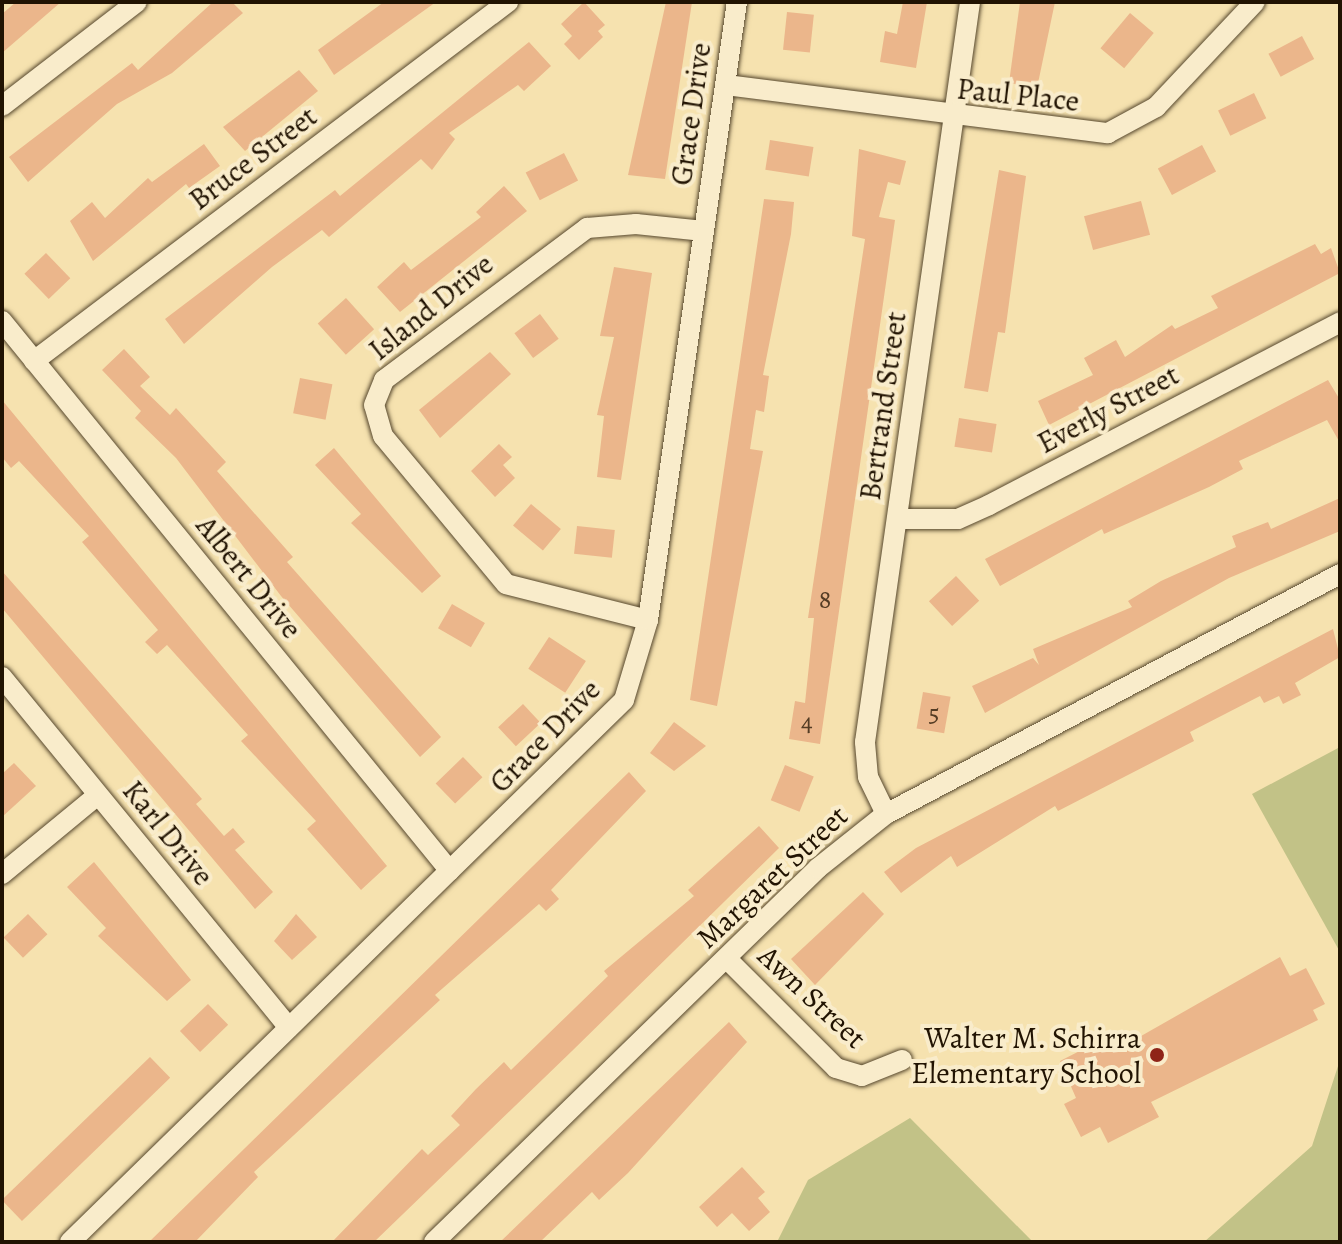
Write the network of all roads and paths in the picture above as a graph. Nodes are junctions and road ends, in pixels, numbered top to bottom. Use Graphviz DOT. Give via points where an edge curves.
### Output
graph roads {
  1 [pos="137,2"];
  2 [pos="508,2"];
  3 [pos="737,2"];
  4 [pos="970,2"];
  5 [pos="1255,2"];
  6 [pos="726,85"];
  7 [pos="2,106"];
  8 [pos="954,119"];
  9 [pos="704,231"];
  10 [pos="2,321"];
  11 [pos="1340,322"];
  12 [pos="34,361"];
  13 [pos="897,519"];
  14 [pos="1340,574"];
  15 [pos="648,620"];
  16 [pos="2,677"];
  17 [pos="98,795"];
  18 [pos="886,814"];
  19 [pos="450,871"];
  20 [pos="2,874"];
  21 [pos="727,959"];
  22 [pos="289,1028"];
  23 [pos="902,1060"];
  24 [pos="70,1242"];
  25 [pos="434,1242"];
  1 -- 7 [label="street"];
  2 -- 12 [label="street, Bruce Street"];
  3 -- 6 [label="street, Grace Drive"];
  4 -- 8 [label="street, Bertrand Street"];
  5 -- 8 [label="street, Paul Place" via="1156,107 1108,133"];
  6 -- 8 [label="street, Paul Place"];
  6 -- 9 [label="street, Grace Drive"];
  8 -- 13 [label="street, Bertrand Street"];
  9 -- 15 [label="street, Grace Drive"];
  9 -- 15 [label="street, Island Drive" via="636,224 587,228 384,380 374,405 383,436 506,584"];
  10 -- 12 [label="street, Albert Drive"];
  11 -- 13 [label="street, Everly Street" via="958,519"];
  12 -- 19 [label="street, Albert Drive"];
  13 -- 18 [label="street, Bertrand Street" via="865,742 868,777"];
  14 -- 18 [label="street, Margaret Street"];
  15 -- 19 [label="street, Grace Drive" via="624,700"];
  16 -- 17 [label="street, Karl Drive"];
  17 -- 20 [label="street"];
  17 -- 22 [label="street, Karl Drive"];
  18 -- 21 [label="street, Margaret Street" via="818,868"];
  19 -- 22 [label="street, Grace Drive"];
  21 -- 23 [label="street, Awn Street" via="836,1068 862,1076"];
  21 -- 25 [label="street, Margaret Street"];
  22 -- 24 [label="street, Grace Drive"];
}
